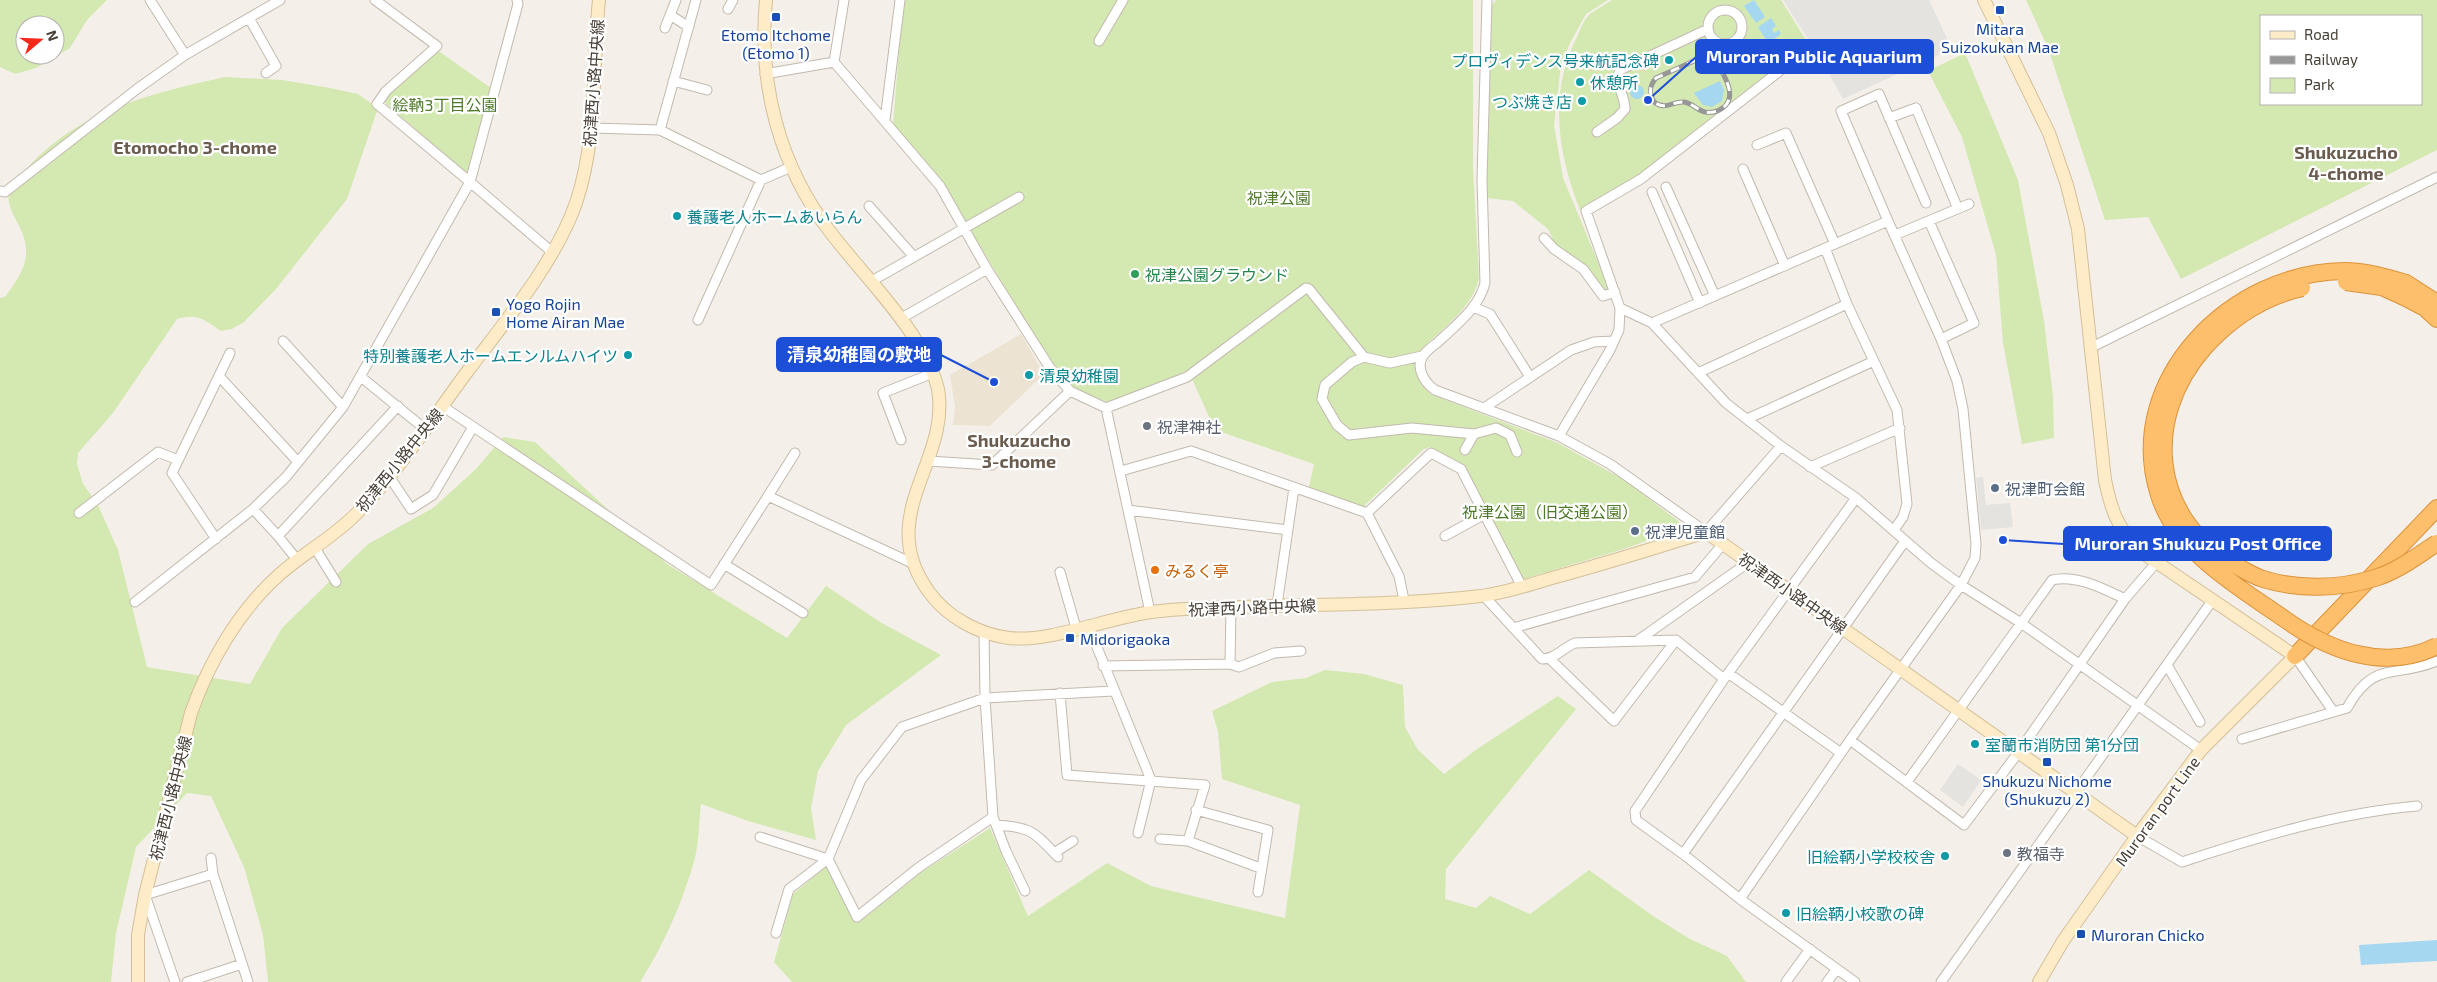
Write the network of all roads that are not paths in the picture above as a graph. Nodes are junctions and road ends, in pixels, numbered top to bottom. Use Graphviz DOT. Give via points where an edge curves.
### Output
graph roads {
  1 [pos="150,0"];
  2 [pos="280,0"];
  3 [pos="375,0"];
  4 [pos="517,0"];
  5 [pos="599,0"];
  6 [pos="676,0"];
  7 [pos="696,0"];
  8 [pos="733,0"];
  9 [pos="766,0"];
  10 [pos="844,0"];
  11 [pos="900,0"];
  12 [pos="1123,0"];
  13 [pos="1487,0"];
  14 [pos="1984,0"];
  15 [pos="266,3"];
  16 [pos="1724,5"];
  17 [pos="728,9"];
  18 [pos="670,15"];
  19 [pos="249,18"];
  20 [pos="689,27"];
  21 [pos="665,28"];
  22 [pos="1708,29"];
  23 [pos="1099,41"];
  24 [pos="1815,50"];
  25 [pos="185,55"];
  26 [pos="834,62"];
  27 [pos="266,73"];
  28 [pos="765,74"];
  29 [pos="673,81"];
  30 [pos="706,90"];
  31 [pos="1889,118"];
  32 [pos="885,120"];
  33 [pos="592,128"];
  34 [pos="660,130"];
  35 [pos="1597,132"];
  36 [pos="1757,145"];
  37 [pos="791,168"];
  38 [pos="1743,169"];
  39 [pos="2437,177"];
  40 [pos="761,180"];
  41 [pos="470,182"];
  42 [pos="1666,187"];
  43 [pos="0,191"];
  44 [pos="1652,192"];
  45 [pos="1019,197"];
  46 [pos="1926,203"];
  47 [pos="1969,204"];
  48 [pos="869,206"];
  49 [pos="1958,209"];
  50 [pos="1888,221"];
  51 [pos="1929,221"];
  52 [pos="963,228"];
  53 [pos="1895,235"];
  54 [pos="1544,238"];
  55 [pos="1835,244"];
  56 [pos="1825,248"];
  57 [pos="552,252"];
  58 [pos="914,257"];
  59 [pos="1784,266"];
  60 [pos="987,269"];
  61 [pos="870,282"];
  62 [pos="2405,290"];
  63 [pos="1615,292"];
  64 [pos="1715,296"];
  65 [pos="1700,303"];
  66 [pos="2437,303"];
  67 [pos="1847,304"];
  68 [pos="1473,307"];
  69 [pos="1620,308"];
  70 [pos="900,319"];
  71 [pos="2437,319"];
  72 [pos="698,320"];
  73 [pos="1652,323"];
  74 [pos="1941,339"];
  75 [pos="283,341"];
  76 [pos="1614,341"];
  77 [pos="2092,347"];
  78 [pos="230,353"];
  79 [pos="1422,356"];
  80 [pos="1364,357"];
  81 [pos="1874,361"];
  82 [pos="933,373"];
  83 [pos="1698,373"];
  84 [pos="219,376"];
  85 [pos="1530,377"];
  86 [pos="361,378"];
  87 [pos="1070,391"];
  88 [pos="398,406"];
  89 [pos="442,406"];
  90 [pos="343,407"];
  91 [pos="1106,408"];
  92 [pos="1484,408"];
  93 [pos="1747,419"];
  94 [pos="473,426"];
  95 [pos="1900,428"];
  96 [pos="425,429"];
  97 [pos="1474,434"];
  98 [pos="1559,436"];
  99 [pos="900,440"];
  100 [pos="1781,446"];
  101 [pos="1465,450"];
  102 [pos="1517,452"];
  103 [pos="795,453"];
  104 [pos="178,460"];
  105 [pos="928,461"];
  106 [pos="298,462"];
  107 [pos="1810,467"];
  108 [pos="1121,471"];
  109 [pos="389,476"];
  110 [pos="1294,488"];
  111 [pos="768,496"];
  112 [pos="1856,498"];
  113 [pos="2437,508"];
  114 [pos="253,510"];
  115 [pos="1128,510"];
  116 [pos="79,513"];
  117 [pos="1367,513"];
  118 [pos="1485,514"];
  119 [pos="2437,525"];
  120 [pos="1288,530"];
  121 [pos="1894,530"];
  122 [pos="1706,532"];
  123 [pos="278,536"];
  124 [pos="1445,536"];
  125 [pos="216,540"];
  126 [pos="1906,541"];
  127 [pos="2437,543"];
  128 [pos="1723,544"];
  129 [pos="315,548"];
  130 [pos="298,561"];
  131 [pos="1749,562"];
  132 [pos="2156,563"];
  133 [pos="724,564"];
  134 [pos="914,564"];
  135 [pos="1060,572"];
  136 [pos="336,582"];
  137 [pos="1961,585"];
  138 [pos="1522,586"];
  139 [pos="1789,591"];
  140 [pos="1483,596"];
  141 [pos="2125,599"];
  142 [pos="1404,600"];
  143 [pos="2212,601"];
  144 [pos="135,602"];
  145 [pos="1276,606"];
  146 [pos="1231,607"];
  147 [pos="1150,612"];
  148 [pos="803,613"];
  149 [pos="2021,622"];
  150 [pos="1082,627"];
  151 [pos="1513,628"];
  152 [pos="1842,628"];
  153 [pos="984,632"];
  154 [pos="1676,640"];
  155 [pos="1637,641"];
  156 [pos="2437,646"];
  157 [pos="1301,651"];
  158 [pos="2295,656"];
  159 [pos="1550,659"];
  160 [pos="2437,661"];
  161 [pos="1230,664"];
  162 [pos="2080,664"];
  163 [pos="2167,665"];
  164 [pos="1103,666"];
  165 [pos="1901,670"];
  166 [pos="1726,676"];
  167 [pos="1113,691"];
  168 [pos="1060,693"];
  169 [pos="985,698"];
  170 [pos="2139,705"];
  171 [pos="2333,711"];
  172 [pos="1783,712"];
  173 [pos="1958,712"];
  174 [pos="2200,722"];
  175 [pos="2242,739"];
  176 [pos="1850,740"];
  177 [pos="2201,750"];
  178 [pos="1841,753"];
  179 [pos="2018,753"];
  180 [pos="1151,780"];
  181 [pos="1908,782"];
  182 [pos="2075,793"];
  183 [pos="2417,806"];
  184 [pos="1196,810"];
  185 [pos="995,821"];
  186 [pos="1138,833"];
  187 [pos="2137,836"];
  188 [pos="760,837"];
  189 [pos="1160,839"];
  190 [pos="1073,841"];
  191 [pos="1188,841"];
  192 [pos="1683,854"];
  193 [pos="212,858"];
  194 [pos="828,859"];
  195 [pos="1260,868"];
  196 [pos="213,874"];
  197 [pos="1026,891"];
  198 [pos="1258,892"];
  199 [pos="146,895"];
  200 [pos="1740,899"];
  201 [pos="776,934"];
  202 [pos="1810,949"];
  203 [pos="242,964"];
  204 [pos="1837,969"];
  205 [pos="138,982"];
  206 [pos="175,982"];
  207 [pos="187,982"];
  208 [pos="248,982"];
  209 [pos="1786,982"];
  210 [pos="1828,982"];
  211 [pos="1855,982"];
  212 [pos="1941,982"];
  213 [pos="2039,982"];
  1 -- 25 [label="street"];
  2 -- 15 [label="street"];
  3 -- 41 [label="street" via="437,46 386,91 377,104"];
  4 -- 41 [label="street"];
  5 -- 33 [label="main road, 祝津西小路中央線"];
  6 -- 18 [label="street"];
  7 -- 20 [label="street"];
  8 -- 17 [label="street"];
  9 -- 28 [label="main road, 祝津西小路中央線"];
  10 -- 26 [label="street"];
  11 -- 32 [label="street"];
  12 -- 23 [label="street"];
  13 -- 68 [label="street" via="1482,180 1485,282 1481,297"];
  14 -- 77 [label="main road" via="2049,133 2067,185 2078,229"];
  15 -- 19 [label="street"];
  16 -- 22 [label="street" via="1714,13"];
  16 -- 22 [label="street" via="1740,17 1743,28 1738,38 1722,44"];
  18 -- 20 [label="street"];
  18 -- 21 [label="street"];
  19 -- 25 [label="street"];
  19 -- 27 [label="street" via="276,66"];
  20 -- 29 [label="street"];
  22 -- 35 [label="street" via="1620,70 1618,82 1625,109"];
  24 -- 63 [label="street" via="1786,66 1641,178 1586,212"];
  25 -- 43 [label="street" via="5,192"];
  26 -- 28 [label="street"];
  26 -- 32 [label="street"];
  28 -- 37 [label="main road, 祝津西小路中央線" via="773,114"];
  29 -- 30 [label="street"];
  29 -- 34 [label="street"];
  31 -- 46 [label="street"];
  31 -- 49 [label="street" via="1916,108"];
  31 -- 50 [label="street" via="1879,94 1841,111"];
  32 -- 52 [label="street" via="940,186"];
  33 -- 34 [label="street"];
  33 -- 57 [label="main road, 祝津西小路中央線" via="576,204"];
  34 -- 40 [label="street"];
  36 -- 55 [label="street" via="1786,133"];
  37 -- 40 [label="street"];
  37 -- 61 [label="main road, 祝津西小路中央線" via="821,220"];
  38 -- 59 [label="street"];
  39 -- 77 [label="street"];
  40 -- 72 [label="street"];
  41 -- 57 [label="street"];
  41 -- 86 [label="street"];
  42 -- 64 [label="street"];
  44 -- 65 [label="street"];
  45 -- 52 [label="street"];
  47 -- 49 [label="street"];
  48 -- 58 [label="street"];
  49 -- 51 [label="street"];
  50 -- 53 [label="street"];
  50 -- 55 [label="street"];
  51 -- 53 [label="street"];
  51 -- 74 [label="street" via="1974,323"];
  52 -- 58 [label="street"];
  52 -- 60 [label="street"];
  53 -- 74 [label="street"];
  54 -- 63 [label="street" via="1583,269 1603,296"];
  55 -- 56 [label="street"];
  56 -- 59 [label="street"];
  56 -- 67 [label="street"];
  57 -- 89 [label="main road, 祝津西小路中央線"];
  58 -- 61 [label="street"];
  59 -- 64 [label="street"];
  60 -- 70 [label="street"];
  60 -- 87 [label="street" via="1050,368"];
  61 -- 70 [label="main road, 祝津西小路中央線"];
  62 -- 66 [label="highway"];
  62 -- 71 [label="highway"];
  62 -- 127 [label="highway, bridge" via="2353,282 2314,285 2270,298 2219,331 2196,357 2169,407 2164,430 2166,482 2183,518 2200,539 2220,556 2262,579 2313,587 2354,583 2393,571"];
  62 -- 156 [label="highway, bridge" via="2378,274 2319,273 2277,283 2230,308 2188,349 2162,393 2153,427 2152,464 2159,496 2175,527 2195,551 2216,571 2292,624 2326,645 2370,658 2403,656"];
  63 -- 69 [label="street"];
  64 -- 65 [label="street"];
  65 -- 73 [label="street"];
  67 -- 81 [label="street"];
  67 -- 83 [label="street"];
  68 -- 79 [label="street"];
  68 -- 85 [label="street" via="1490,314"];
  69 -- 73 [label="street"];
  69 -- 76 [label="street" via="1619,330"];
  70 -- 82 [label="main road, 祝津西小路中央線" via="915,338"];
  73 -- 83 [label="street"];
  74 -- 137 [label="street" via="1964,409 1976,544 1975,558"];
  75 -- 90 [label="street"];
  76 -- 85 [label="street" via="1594,342 1571,350"];
  76 -- 98 [label="street"];
  77 -- 132 [label="main road" via="2110,505 2119,526 2137,549"];
  78 -- 84 [label="street"];
  79 -- 80 [label="street" via="1390,363"];
  79 -- 92 [label="street" via="1420,366 1428,384 1435,390"];
  80 -- 91 [label="street" via="1306,288 1187,377"];
  80 -- 97 [label="street" via="1352,362 1325,385 1322,400 1337,425 1348,435 1412,428"];
  81 -- 93 [label="street"];
  81 -- 95 [label="street" via="1897,410"];
  82 -- 99 [label="street" via="883,393"];
  82 -- 105 [label="main road, 祝津西小路中央線" via="938,405 936,435"];
  83 -- 93 [label="street" via="1726,403"];
  84 -- 104 [label="street"];
  84 -- 106 [label="street"];
  85 -- 92 [label="street"];
  86 -- 88 [label="street"];
  86 -- 90 [label="street"];
  87 -- 91 [label="street"];
  87 -- 105 [label="street" via="992,465"];
  88 -- 96 [label="street"];
  88 -- 123 [label="street"];
  89 -- 94 [label="street"];
  89 -- 96 [label="main road, 祝津西小路中央線"];
  90 -- 106 [label="street"];
  91 -- 108 [label="street"];
  92 -- 98 [label="street"];
  93 -- 100 [label="street"];
  94 -- 109 [label="street" via="433,495 411,509"];
  94 -- 133 [label="street" via="711,584"];
  95 -- 107 [label="street"];
  95 -- 121 [label="street" via="1907,504"];
  96 -- 109 [label="main road, 祝津西小路中央線"];
  97 -- 101 [label="street"];
  97 -- 102 [label="street" via="1496,428 1503,430 1510,435"];
  98 -- 122 [label="street" via="1610,464"];
  100 -- 107 [label="street"];
  100 -- 122 [label="street"];
  103 -- 111 [label="street"];
  104 -- 116 [label="street" via="158,452"];
  104 -- 125 [label="street" via="172,473"];
  105 -- 134 [label="main road, 祝津西小路中央線" via="908,526"];
  106 -- 114 [label="street"];
  107 -- 112 [label="street"];
  108 -- 110 [label="street" via="1191,451"];
  108 -- 115 [label="street"];
  109 -- 129 [label="main road, 祝津西小路中央線" via="356,514"];
  110 -- 117 [label="street"];
  110 -- 120 [label="street"];
  111 -- 133 [label="street"];
  111 -- 134 [label="street"];
  112 -- 121 [label="street"];
  112 -- 139 [label="street"];
  113 -- 158 [label="highway"];
  114 -- 123 [label="street"];
  114 -- 125 [label="street"];
  115 -- 120 [label="street"];
  115 -- 147 [label="street"];
  117 -- 118 [label="street" via="1431,453 1461,469"];
  117 -- 142 [label="street" via="1398,576"];
  118 -- 124 [label="street"];
  118 -- 138 [label="street"];
  119 -- 158 [label="highway" via="2364,596"];
  120 -- 145 [label="street"];
  121 -- 126 [label="street"];
  122 -- 128 [label="main road, 祝津西小路中央線"];
  122 -- 138 [label="main road, 祝津西小路中央線"];
  123 -- 130 [label="street"];
  125 -- 144 [label="street"];
  126 -- 137 [label="street"];
  126 -- 152 [label="street"];
  128 -- 131 [label="main road, 祝津西小路中央線"];
  128 -- 151 [label="street" via="1695,577"];
  129 -- 130 [label="main road, 祝津西小路中央線"];
  129 -- 136 [label="street"];
  130 -- 199 [label="main road, 祝津西小路中央線" via="280,574 244,614 214,659 199,690"];
  131 -- 139 [label="main road, 祝津西小路中央線"];
  131 -- 155 [label="street"];
  132 -- 141 [label="street"];
  132 -- 143 [label="main road"];
  133 -- 148 [label="street"];
  134 -- 153 [label="main road, 祝津西小路中央線" via="941,606 966,625"];
  135 -- 150 [label="street"];
  137 -- 149 [label="street"];
  137 -- 165 [label="street"];
  138 -- 140 [label="main road, 祝津西小路中央線"];
  139 -- 152 [label="main road, 祝津西小路中央線"];
  139 -- 166 [label="street"];
  140 -- 142 [label="main road, 祝津西小路中央線"];
  140 -- 151 [label="street"];
  141 -- 149 [label="street" via="2063,577 2052,580"];
  141 -- 162 [label="street"];
  142 -- 145 [label="main road, 祝津西小路中央線"];
  143 -- 158 [label="main road"];
  143 -- 163 [label="street"];
  145 -- 146 [label="main road, 祝津西小路中央線"];
  146 -- 147 [label="main road, 祝津西小路中央線"];
  146 -- 161 [label="street"];
  147 -- 150 [label="main road, 祝津西小路中央線"];
  149 -- 162 [label="street"];
  149 -- 173 [label="street"];
  150 -- 153 [label="main road, 祝津西小路中央線" via="1034,638"];
  150 -- 164 [label="street"];
  151 -- 159 [label="street" via="1542,659"];
  152 -- 165 [label="main road, 祝津西小路中央線"];
  152 -- 172 [label="street"];
  153 -- 169 [label="street"];
  154 -- 155 [label="street"];
  154 -- 159 [label="street" via="1614,721"];
  154 -- 166 [label="street"];
  155 -- 159 [label="street" via="1575,644"];
  157 -- 161 [label="street" via="1274,653 1239,667"];
  158 -- 171 [label="street"];
  158 -- 177 [label="main road, Muroran port Line"];
  160 -- 171 [label="street" via="2412,669 2377,674 2362,684 2347,708"];
  161 -- 164 [label="street"];
  162 -- 170 [label="street"];
  162 -- 179 [label="street"];
  163 -- 170 [label="street"];
  163 -- 174 [label="street"];
  164 -- 167 [label="street"];
  165 -- 173 [label="main road, 祝津西小路中央線"];
  165 -- 176 [label="street"];
  166 -- 172 [label="street"];
  166 -- 192 [label="street" via="1635,811 1636,820"];
  167 -- 168 [label="street"];
  167 -- 180 [label="street"];
  168 -- 169 [label="street"];
  168 -- 180 [label="street" via="1067,775"];
  169 -- 185 [label="street"];
  169 -- 194 [label="street" via="902,727 861,780"];
  170 -- 177 [label="street"];
  170 -- 182 [label="street"];
  171 -- 175 [label="street"];
  172 -- 178 [label="street"];
  172 -- 192 [label="street"];
  173 -- 179 [label="main road, 祝津西小路中央線"];
  173 -- 181 [label="street"];
  176 -- 178 [label="street"];
  176 -- 181 [label="street"];
  177 -- 187 [label="main road, Muroran port Line"];
  178 -- 200 [label="street"];
  179 -- 181 [label="street" via="1964,825"];
  179 -- 182 [label="main road, 祝津西小路中央線"];
  180 -- 184 [label="street" via="1205,785"];
  180 -- 186 [label="street"];
  182 -- 187 [label="main road, 祝津西小路中央線"];
  182 -- 212 [label="street"];
  183 -- 187 [label="street" via="2378,809 2242,842 2182,862"];
  184 -- 191 [label="street"];
  184 -- 195 [label="street" via="1268,830"];
  185 -- 190 [label="street" via="1031,830 1056,855"];
  185 -- 194 [label="street" via="918,868 857,917"];
  185 -- 197 [label="street"];
  187 -- 213 [label="main road, Muroran port Line"];
  188 -- 194 [label="street"];
  189 -- 191 [label="street"];
  191 -- 195 [label="street"];
  192 -- 200 [label="street"];
  193 -- 196 [label="street"];
  194 -- 201 [label="street" via="789,889"];
  195 -- 198 [label="street"];
  196 -- 199 [label="street"];
  196 -- 203 [label="street"];
  199 -- 205 [label="main road, 祝津西小路中央線" via="138,935"];
  199 -- 206 [label="street"];
  200 -- 202 [label="street"];
  202 -- 204 [label="street"];
  202 -- 209 [label="street"];
  203 -- 207 [label="street"];
  203 -- 208 [label="street"];
  204 -- 210 [label="street"];
  204 -- 211 [label="street"];
}
